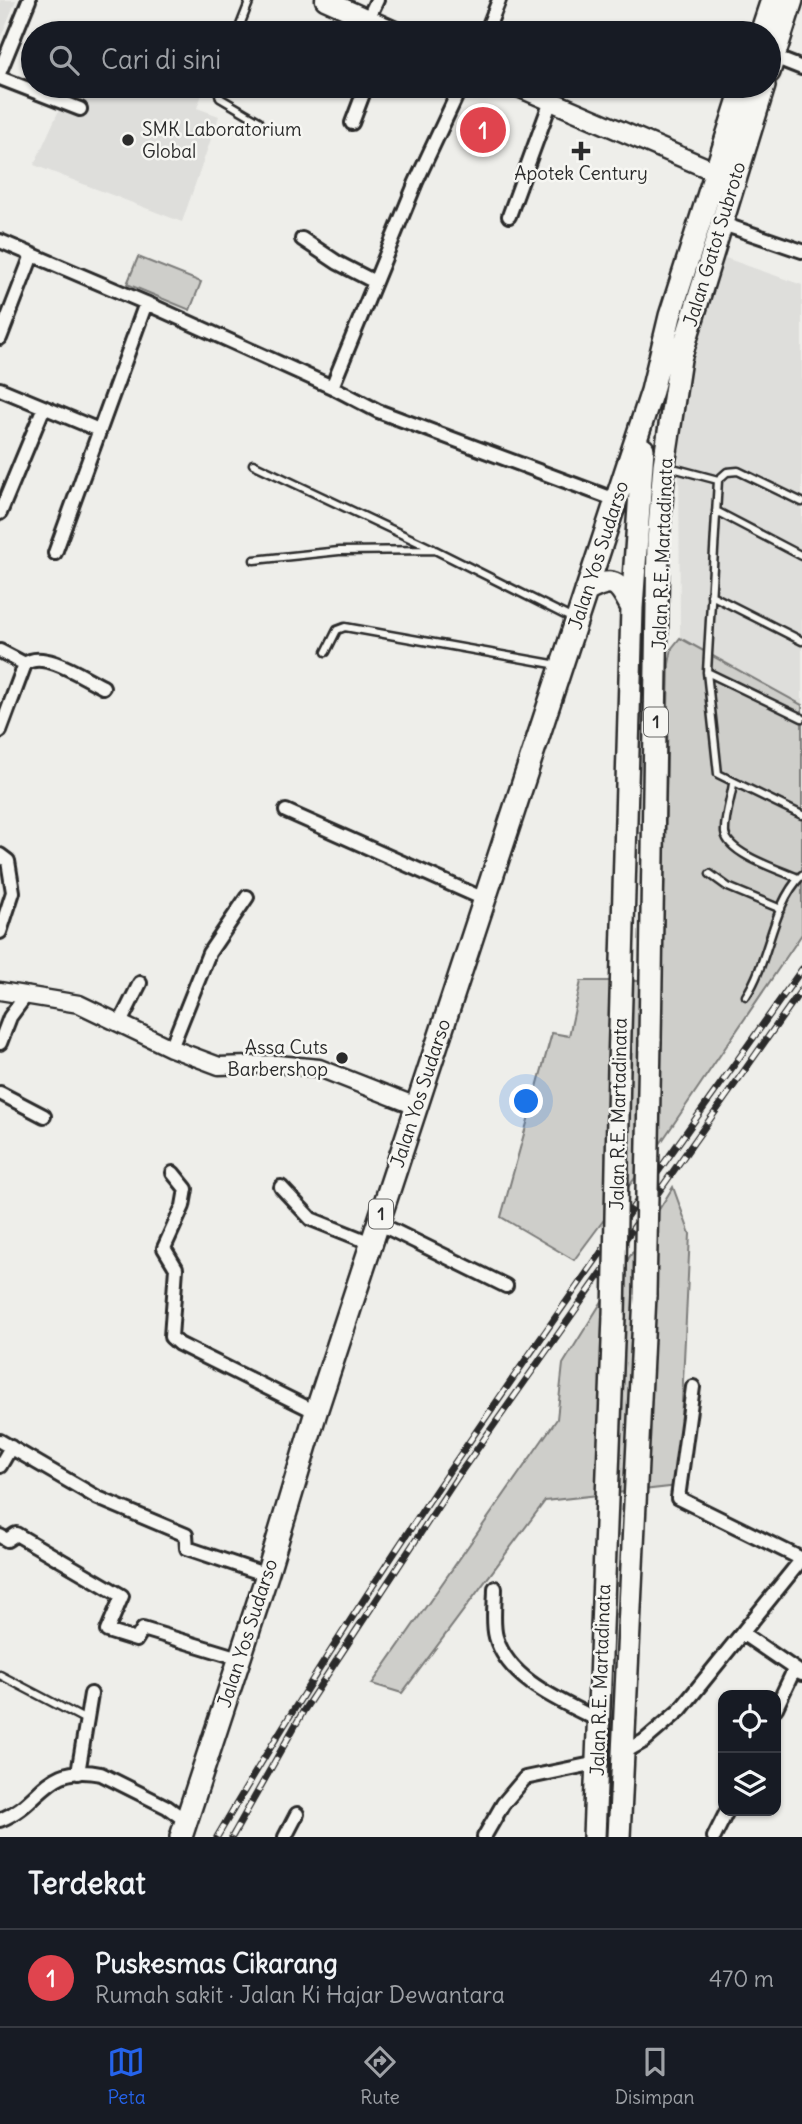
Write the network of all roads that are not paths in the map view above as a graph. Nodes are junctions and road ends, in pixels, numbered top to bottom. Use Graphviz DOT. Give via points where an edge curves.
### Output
graph roads {
  1 [pos="29,0"];
  2 [pos="250,0"];
  3 [pos="325,0"];
  4 [pos="377,0"];
  5 [pos="499,0"];
  6 [pos="772,0"];
  7 [pos="792,0"];
  8 [pos="368,19"];
  9 [pos="242,21"];
  10 [pos="372,21"];
  11 [pos="491,21"];
  12 [pos="765,21"];
  13 [pos="781,34"];
  14 [pos="781,65"];
  15 [pos="802,68"];
  16 [pos="0,71"];
  17 [pos="0,78"];
  18 [pos="21,86"];
  19 [pos="52,98"];
  20 [pos="220,98"];
  21 [pos="361,98"];
  22 [pos="456,98"];
  23 [pos="544,98"];
  24 [pos="739,98"];
  25 [pos="760,98"];
  26 [pos="551,101"];
  27 [pos="80,109"];
  28 [pos="259,121"];
  29 [pos="352,122"];
  30 [pos="715,170"];
  31 [pos="509,216"];
  32 [pos="720,222"];
  33 [pos="302,239"];
  34 [pos="0,241"];
  35 [pos="802,251"];
  36 [pos="32,255"];
  37 [pos="375,282"];
  38 [pos="146,303"];
  39 [pos="0,338"];
  40 [pos="332,387"];
  41 [pos="0,389"];
  42 [pos="652,391"];
  43 [pos="672,405"];
  44 [pos="44,407"];
  45 [pos="100,430"];
  46 [pos="253,464"];
  47 [pos="664,466"];
  48 [pos="718,480"];
  49 [pos="616,500"];
  50 [pos="802,502"];
  51 [pos="716,510"];
  52 [pos="0,513"];
  53 [pos="435,550"];
  54 [pos="55,553"];
  55 [pos="802,556"];
  56 [pos="254,560"];
  57 [pos="586,591"];
  58 [pos="711,595"];
  59 [pos="632,608"];
  60 [pos="576,620"];
  61 [pos="802,641"];
  62 [pos="0,651"];
  63 [pos="326,652"];
  64 [pos="25,664"];
  65 [pos="561,665"];
  66 [pos="707,672"];
  67 [pos="103,687"];
  68 [pos="802,718"];
  69 [pos="1,727"];
  70 [pos="733,784"];
  71 [pos="286,811"];
  72 [pos="802,815"];
  73 [pos="0,855"];
  74 [pos="710,874"];
  75 [pos="800,876"];
  76 [pos="247,897"];
  77 [pos="484,899"];
  78 [pos="781,909"];
  79 [pos="0,932"];
  80 [pos="140,983"];
  81 [pos="0,991"];
  82 [pos="27,994"];
  83 [pos="746,996"];
  84 [pos="121,1021"];
  85 [pos="0,1042"];
  86 [pos="171,1048"];
  87 [pos="0,1093"];
  88 [pos="416,1106"];
  89 [pos="44,1116"];
  90 [pos="173,1173"];
  91 [pos="281,1187"];
  92 [pos="375,1233"];
  93 [pos="506,1286"];
  94 [pos="693,1387"];
  95 [pos="316,1412"];
  96 [pos="6,1444"];
  97 [pos="0,1466"];
  98 [pos="0,1536"];
  99 [pos="802,1559"];
  100 [pos="267,1575"];
  101 [pos="796,1579"];
  102 [pos="495,1588"];
  103 [pos="742,1633"];
  104 [pos="239,1658"];
  105 [pos="798,1672"];
  106 [pos="0,1675"];
  107 [pos="91,1694"];
  108 [pos="781,1700"];
  109 [pos="598,1720"];
  110 [pos="88,1721"];
  111 [pos="623,1753"];
  112 [pos="597,1763"];
  113 [pos="78,1773"];
  114 [pos="297,1814"];
  115 [pos="724,1816"];
  116 [pos="0,1820"];
  117 [pos="183,1829"];
  118 [pos="285,1837"];
  119 [pos="484,1837"];
  120 [pos="594,1837"];
  121 [pos="619,1837"];
  122 [pos="714,1837"];
  1 -- 16 [label="street"];
  2 -- 9 [label="lane"];
  3 -- 8 [label="main road"];
  4 -- 8 [label="street"];
  5 -- 11 [label="street"];
  6 -- 12 [label="highway"];
  7 -- 13 [label="highway"];
  8 -- 10 [label="main road"];
  14 -- 15 [label="street"];
  17 -- 18 [label="street"];
  19 -- 27 [label="street"];
  20 -- 28 [label="lane"];
  21 -- 29 [label="street"];
  22 -- 37 [label="street"];
  23 -- 26 [label="main road"];
  24 -- 30 [label="highway, Jalan Gatot Subroto / 1"];
  25 -- 32 [label="highway, Jalan Gatot Subroto / 1"];
  26 -- 30 [label="main road"];
  26 -- 31 [label="street"];
  30 -- 42 [label="highway, Jalan Gatot Subroto / 1"];
  32 -- 35 [label="street"];
  32 -- 43 [label="highway, Jalan Gatot Subroto / 1" via="680,359"];
  33 -- 37 [label="street"];
  34 -- 36 [label="street"];
  36 -- 38 [label="street"];
  36 -- 39 [label="street"];
  37 -- 40 [label="street"];
  38 -- 40 [label="street"];
  38 -- 45 [label="street"];
  40 -- 49 [label="street" via="432,433"];
  41 -- 44 [label="street"];
  42 -- 49 [label="highway, Jalan Yos Sudarso / 1"];
  42 -- 59 [label="highway, Jalan R.E. Martadinata / 1" via="638,497"];
  43 -- 47 [label="highway, Jalan R.E. Martadinata / 1"];
  44 -- 45 [label="street"];
  44 -- 52 [label="street"];
  45 -- 54 [label="street"];
  46 -- 53 [label="lane"];
  47 -- 48 [label="lane"];
  47 -- 111 [label="highway, Jalan R.E. Martadinata / 1, bridge" via="658,542 645,1295"];
  48 -- 50 [label="lane" via="727,472 738,471"];
  48 -- 51 [label="lane"];
  49 -- 57 [label="highway, Jalan Yos Sudarso / 1"];
  51 -- 55 [label="lane"];
  51 -- 58 [label="lane"];
  53 -- 56 [label="lane" via="339,551"];
  53 -- 60 [label="lane"];
  57 -- 59 [label="highway" via="604,582 614,583"];
  57 -- 60 [label="highway, Jalan Yos Sudarso / 1"];
  58 -- 61 [label="lane"];
  58 -- 66 [label="lane"];
  59 -- 109 [label="highway, Jalan R.E. Martadinata / 1, bridge" via="614,1316"];
  60 -- 65 [label="highway, Jalan Yos Sudarso / 1"];
  62 -- 64 [label="street"];
  63 -- 65 [label="lane" via="337,630 345,627"];
  64 -- 67 [label="street" via="42,657"];
  64 -- 69 [label="street"];
  65 -- 77 [label="highway, Jalan Yos Sudarso / 1"];
  66 -- 68 [label="lane"];
  66 -- 70 [label="lane" via="718,774"];
  70 -- 72 [label="lane"];
  70 -- 75 [label="lane" via="725,828 728,842 737,851"];
  71 -- 77 [label="street"];
  73 -- 79 [label="street" via="8,861 13,892"];
  74 -- 78 [label="lane" via="728,887"];
  75 -- 78 [label="lane"];
  76 -- 86 [label="street" via="209,953"];
  77 -- 88 [label="highway, Jalan Yos Sudarso / 1"];
  78 -- 83 [label="lane"];
  80 -- 84 [label="street"];
  81 -- 82 [label="street"];
  82 -- 84 [label="street" via="79,1004"];
  82 -- 85 [label="street" via="10,1017"];
  84 -- 86 [label="street"];
  86 -- 88 [label="street" via="219,1066 319,1068"];
  87 -- 89 [label="street"];
  88 -- 92 [label="highway, Jalan Yos Sudarso / 1"];
  90 -- 95 [label="street" via="186,1189 164,1248 176,1268 171,1337"];
  91 -- 92 [label="street" via="311,1219"];
  92 -- 93 [label="street"];
  92 -- 95 [label="highway, Jalan Yos Sudarso / 1"];
  94 -- 99 [label="street" via="678,1498"];
  95 -- 100 [label="highway, Jalan Yos Sudarso / 1"];
  96 -- 97 [label="street"];
  96 -- 100 [label="street" via="98,1498 186,1535 187,1548"];
  98 -- 104 [label="street" via="8,1540 16,1534 122,1596 107,1631 136,1640 143,1629"];
  99 -- 101 [label="street"];
  100 -- 104 [label="highway, Jalan Yos Sudarso / 1"];
  101 -- 103 [label="street"];
  102 -- 109 [label="street" via="495,1635 507,1662 550,1695"];
  103 -- 105 [label="street"];
  103 -- 111 [label="street" via="680,1710"];
  104 -- 117 [label="highway, Jalan Yos Sudarso / 1"];
  105 -- 108 [label="street"];
  106 -- 110 [label="lane"];
  107 -- 110 [label="street"];
  109 -- 112 [label="highway, Jalan R.E. Martadinata / 1"];
  110 -- 113 [label="street"];
  111 -- 112 [label="highway"];
  111 -- 121 [label="highway, Jalan R.E. Martadinata / 1"];
  112 -- 119 [label="street" via="525,1777"];
  112 -- 120 [label="highway, Jalan R.E. Martadinata / 1"];
  113 -- 116 [label="street" via="52,1779 25,1808"];
  113 -- 117 [label="street" via="101,1774 167,1807"];
  114 -- 118 [label="street"];
  115 -- 122 [label="street"];
}
